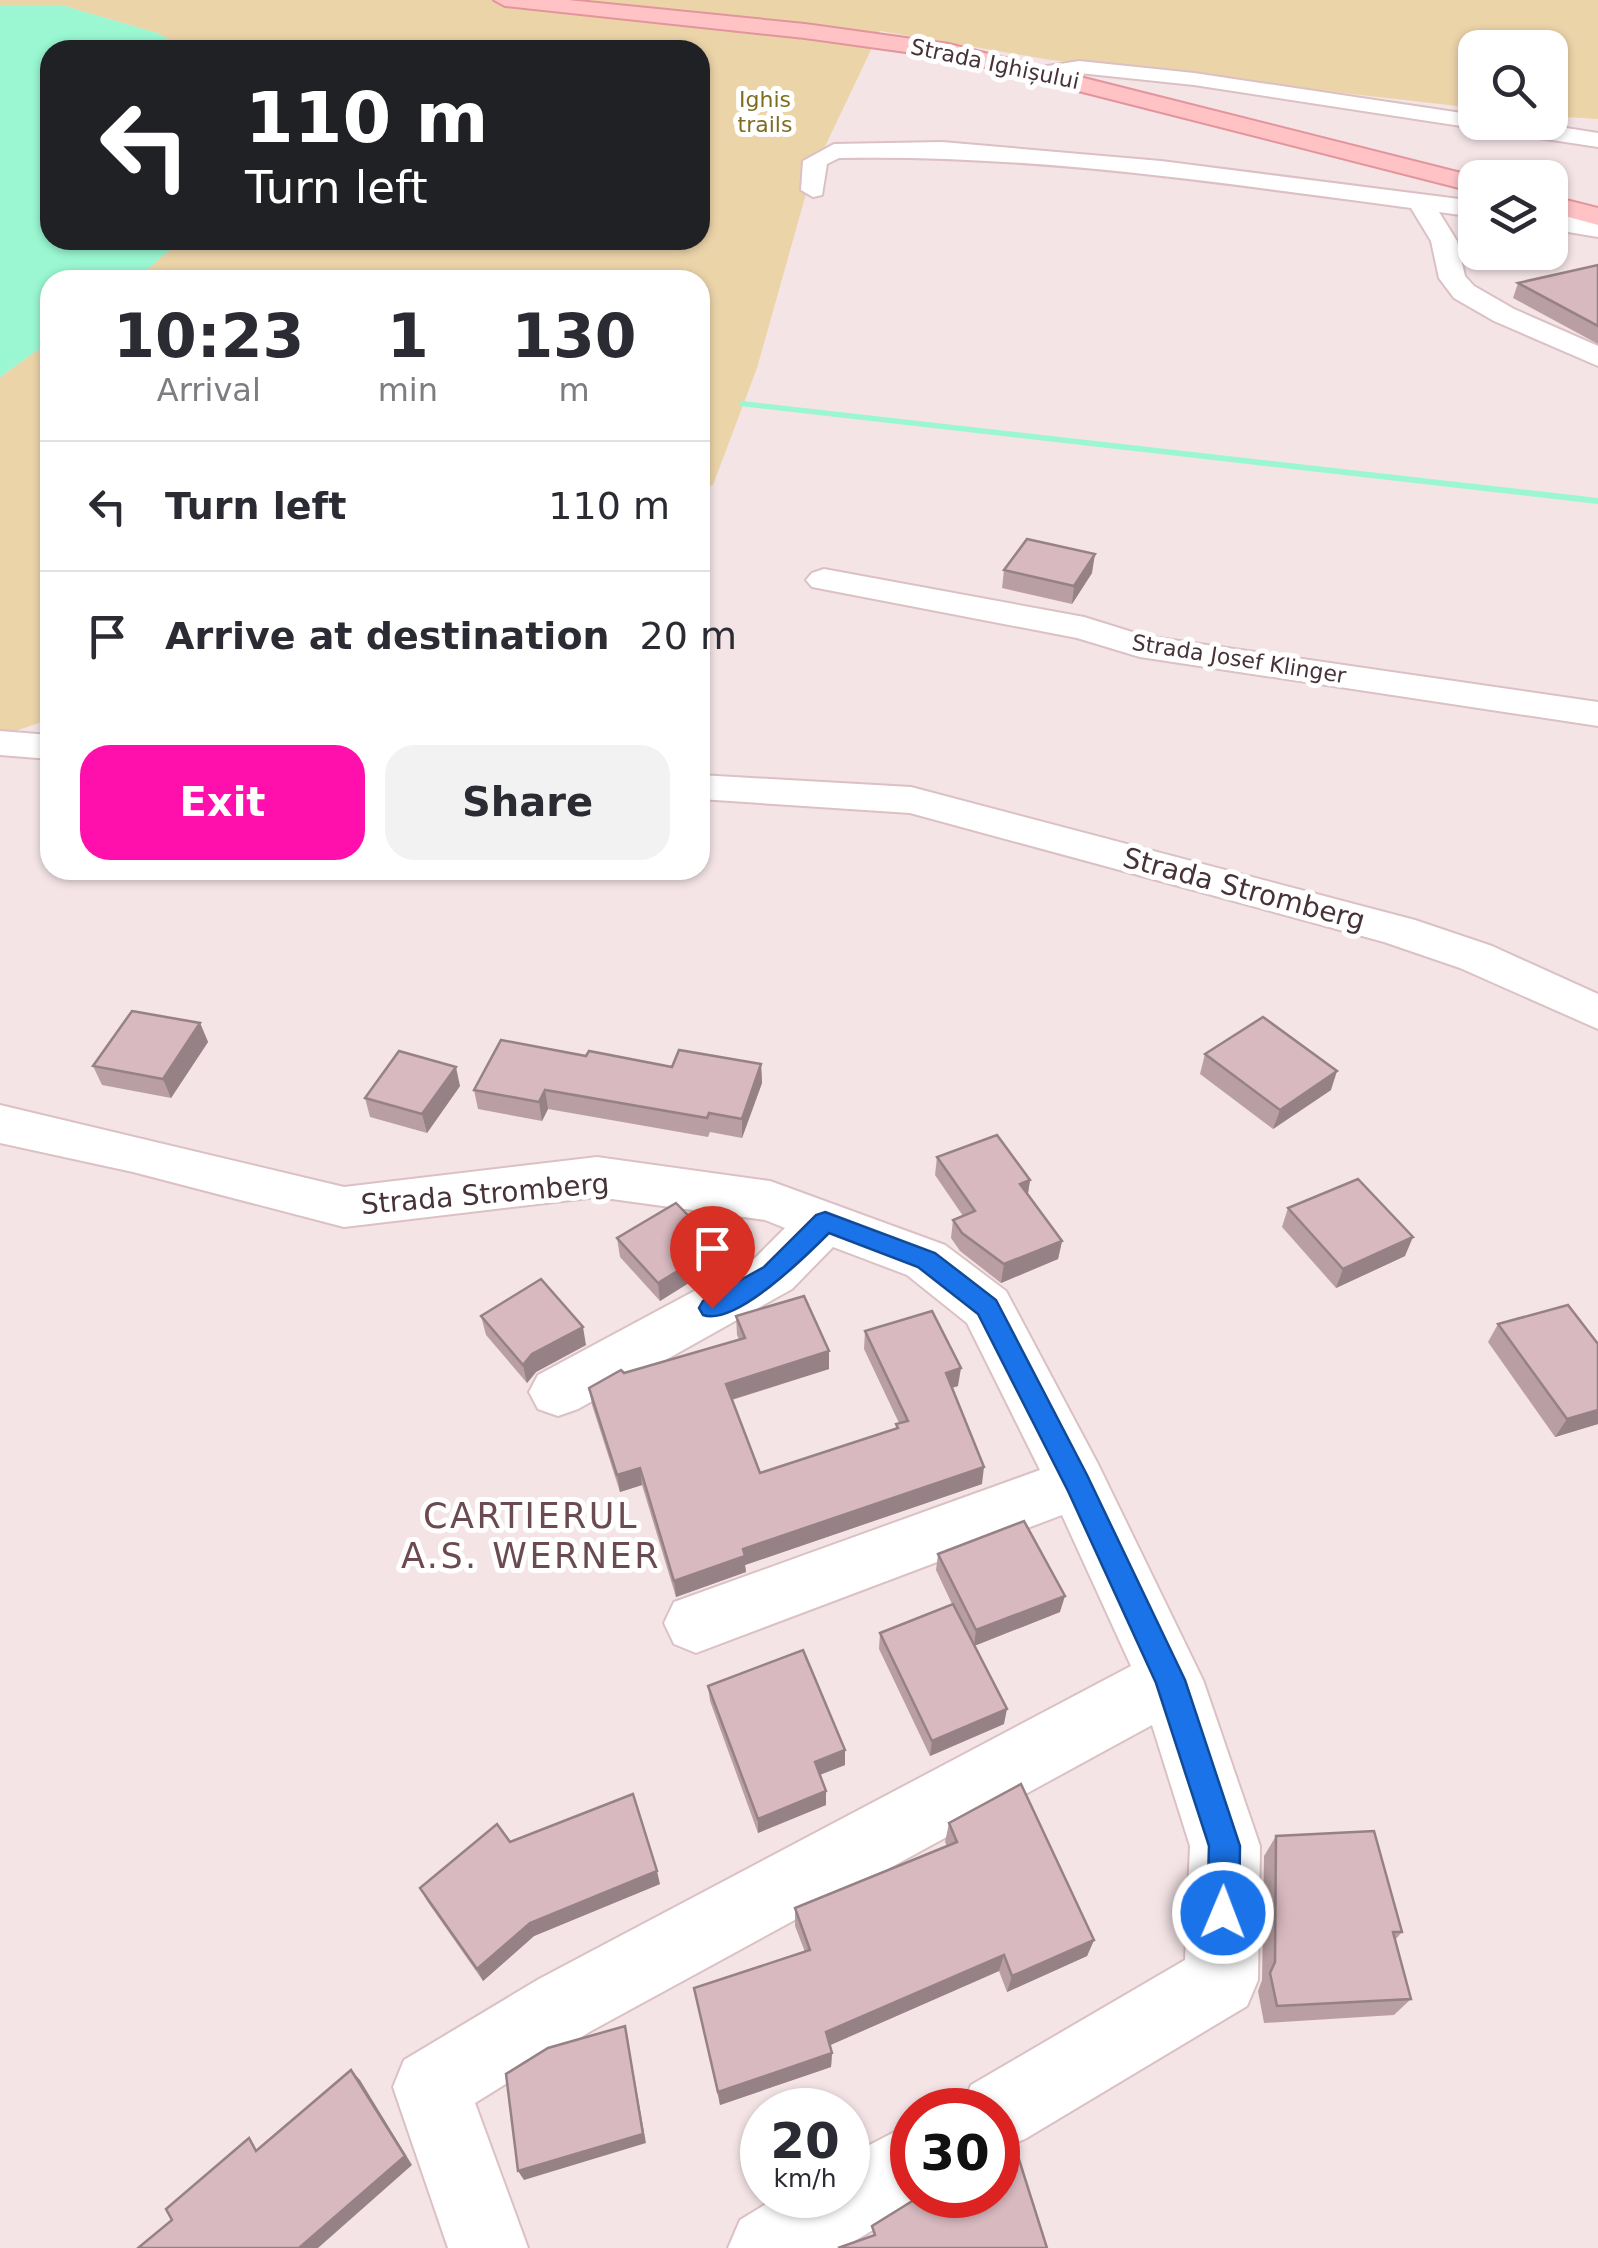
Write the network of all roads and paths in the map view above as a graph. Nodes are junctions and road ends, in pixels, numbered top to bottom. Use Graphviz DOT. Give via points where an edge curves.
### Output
graph roads {
  1 [pos="505,0"];
  2 [pos="1043,73"];
  3 [pos="1598,140"];
  4 [pos="1458,180"];
  5 [pos="813,190"];
  6 [pos="1419,200"];
  7 [pos="1458,206"];
  8 [pos="1568,209"];
  9 [pos="1598,217"];
  10 [pos="1568,224"];
  11 [pos="1598,229"];
  12 [pos="1598,357"];
  13 [pos="824,580"];
  14 [pos="1598,714"];
  15 [pos="0,743"];
  16 [pos="40,745"];
  17 [pos="710,788"];
  18 [pos="1598,1012"];
  19 [pos="0,1124"];
  20 [pos="825,1222"];
  21 [pos="558,1392"];
  22 [pos="1078,1484"];
  23 [pos="696,1623"];
  24 [pos="1170,1680"];
  25 [pos="1020,2099"];
  26 [pos="890,2175"];
  27 [pos="481,2245"];
  28 [pos="768,2248"];
  1 -- 2 [label="street, Strada Ighișului" via="885,40"];
  2 -- 3 [label="street" via="1080,67 1194,79"];
  2 -- 4 [label="street, Strada Ighișului"];
  5 -- 6 [label="street" via="815,161 834,150 926,148"];
  6 -- 7 [label="street"];
  6 -- 12 [label="street" via="1464,292"];
  8 -- 9 [label="street"];
  10 -- 11 [label="street"];
  13 -- 14 [label="street, Strada Josef Klinger" via="1084,628 1140,646"];
  15 -- 16 [label="street"];
  17 -- 18 [label="street, Strada Stromberg" via="911,800 1399,930"];
  19 -- 20 [label="street, Strada Stromberg" via="344,1207 597,1177 770,1201"];
  20 -- 21 [label="street" via="773,1274"];
  20 -- 22 [label="street, Strada Stromberg" via="926,1260 987,1307"];
  22 -- 23 [label="street"];
  22 -- 24 [label="street, Strada Stromberg"];
  24 -- 25 [label="street, Strada Stromberg" via="1224,1846 1221,1980"];
  24 -- 27 [label="street" via="565,2005 431,2087"];
  26 -- 28 [label="street"];
}
